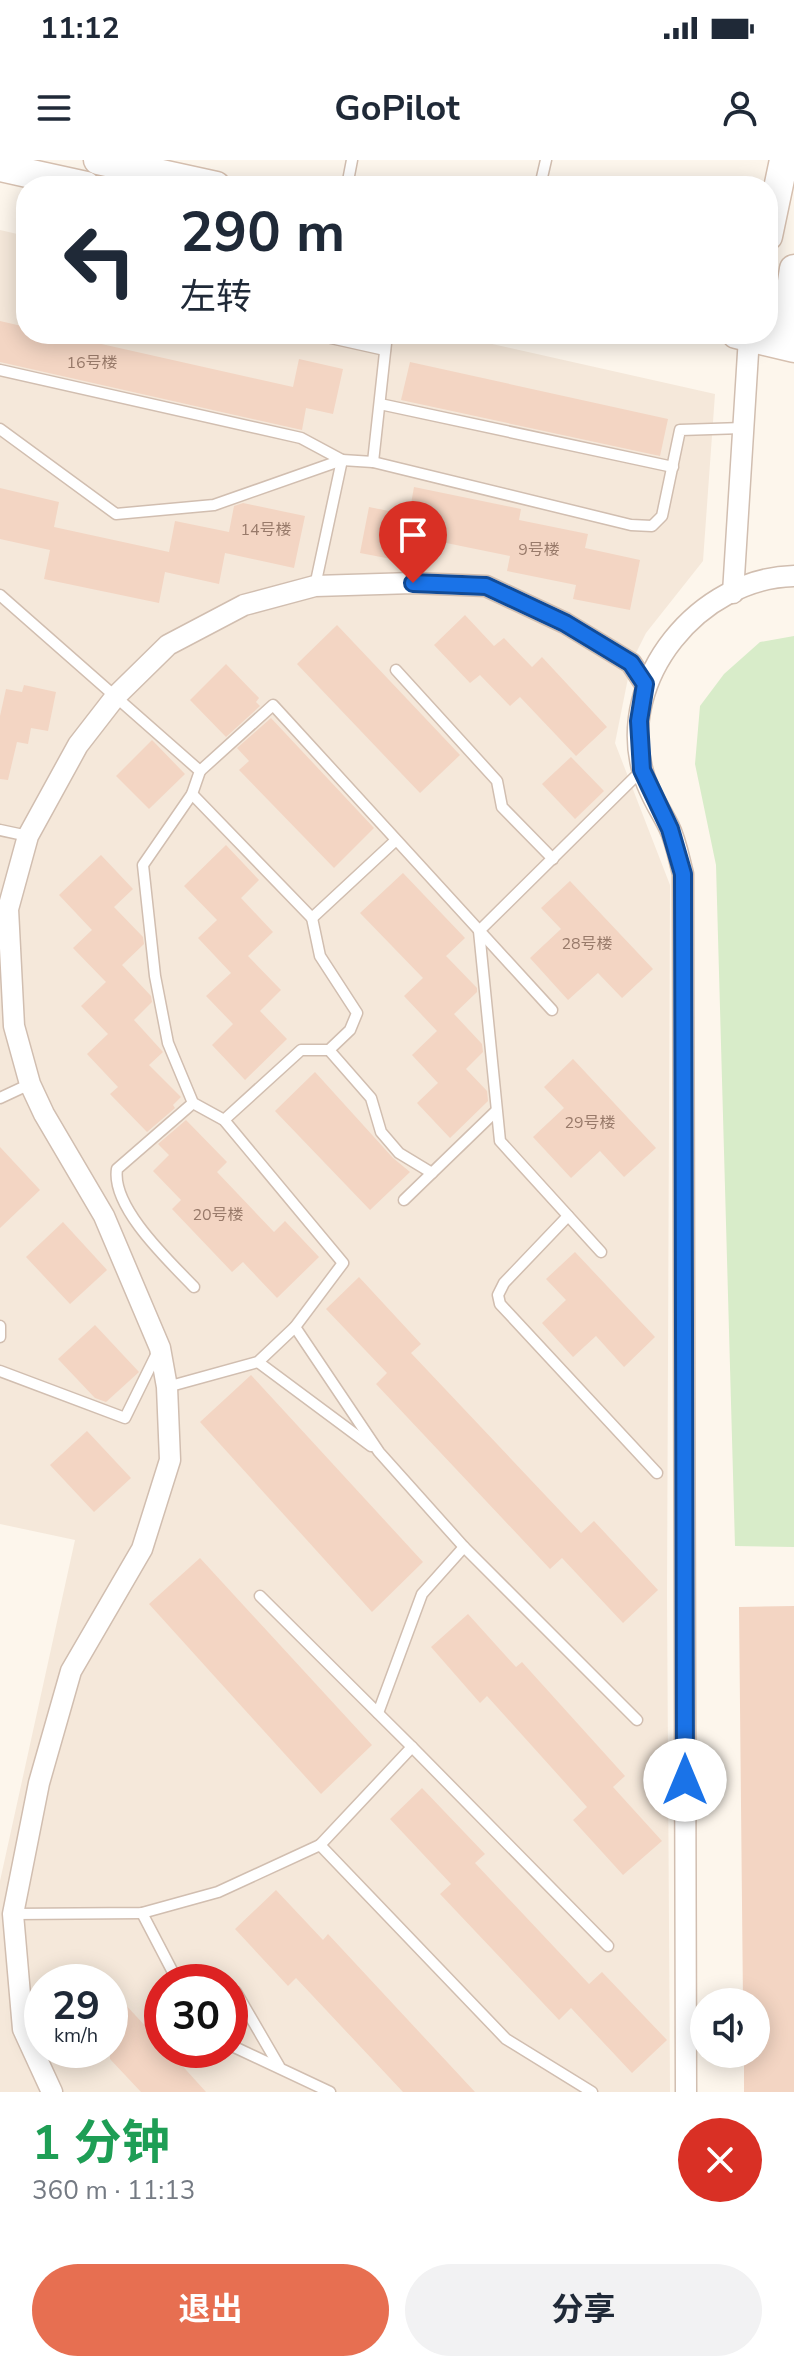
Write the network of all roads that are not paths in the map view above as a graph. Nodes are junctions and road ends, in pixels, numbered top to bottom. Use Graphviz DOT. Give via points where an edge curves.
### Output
graph roads {
  1 [pos="98,160"];
  2 [pos="784,160"];
  3 [pos="0,167"];
  4 [pos="41,176"];
  5 [pos="171,176"];
  6 [pos="778,188"];
  7 [pos="794,269"];
  8 [pos="783,317"];
  9 [pos="358,344"];
  10 [pos="386,344"];
  11 [pos="745,344"];
  12 [pos="385,350"];
  13 [pos="0,370"];
  14 [pos="380,404"];
  15 [pos="743,428"];
  16 [pos="0,429"];
  17 [pos="342,460"];
  18 [pos="373,462"];
  19 [pos="673,467"];
  20 [pos="794,576"];
  21 [pos="315,586"];
  22 [pos="733,593"];
  23 [pos="0,595"];
  24 [pos="396,670"];
  25 [pos="645,684"];
  26 [pos="116,696"];
  27 [pos="642,770"];
  28 [pos="200,771"];
  29 [pos="192,794"];
  30 [pos="0,830"];
  31 [pos="28,836"];
  32 [pos="395,841"];
  33 [pos="553,859"];
  34 [pos="312,918"];
  35 [pos="479,931"];
  36 [pos="4,969"];
  37 [pos="552,1010"];
  38 [pos="329,1050"];
  39 [pos="30,1084"];
  40 [pos="0,1098"];
  41 [pos="193,1103"];
  42 [pos="495,1112"];
  43 [pos="224,1120"];
  44 [pos="432,1173"];
  45 [pos="404,1200"];
  46 [pos="568,1216"];
  47 [pos="601,1252"];
  48 [pos="194,1287"];
  49 [pos="0,1326"];
  50 [pos="295,1327"];
  51 [pos="0,1337"];
  52 [pos="160,1348"];
  53 [pos="258,1362"];
  54 [pos="0,1371"];
  55 [pos="167,1387"];
  56 [pos="379,1452"];
  57 [pos="657,1473"];
  58 [pos="464,1547"];
  59 [pos="260,1596"];
  60 [pos="378,1713"];
  61 [pos="637,1720"];
  62 [pos="412,1747"];
  63 [pos="320,1845"];
  64 [pos="142,1913"];
  65 [pos="13,1914"];
  66 [pos="608,1946"];
  67 [pos="169,1964"];
  68 [pos="248,2012"];
  69 [pos="248,2053"];
  70 [pos="280,2067"];
  71 [pos="52,2092"];
  72 [pos="330,2092"];
  73 [pos="592,2092"];
  74 [pos="686,2092"];
  1 -- 5 [label="main road"];
  2 -- 6 [label="main road"];
  3 -- 4 [label="main road"];
  7 -- 8 [label="main road"];
  9 -- 12 [label="lane"];
  10 -- 12 [label="lane"];
  11 -- 15 [label="street"];
  12 -- 14 [label="lane"];
  13 -- 17 [label="lane" via="301,438"];
  14 -- 18 [label="lane"];
  14 -- 19 [label="lane"];
  15 -- 19 [label="lane" via="680,430"];
  15 -- 22 [label="street"];
  16 -- 17 [label="lane" via="116,514 214,505"];
  17 -- 18 [label="lane"];
  17 -- 21 [label="lane"];
  18 -- 19 [label="lane" via="652,526 662,516"];
  20 -- 22 [label="street" via="766,577"];
  21 -- 25 [label="street" via="486,586 565,623 631,663"];
  21 -- 26 [label="street" via="244,605 168,645"];
  22 -- 25 [label="street" via="681,629"];
  23 -- 26 [label="lane"];
  24 -- 33 [label="lane" via="497,781 502,807"];
  25 -- 27 [label="street" via="639,721"];
  26 -- 28 [label="lane"];
  26 -- 31 [label="street" via="78,745"];
  27 -- 33 [label="lane"];
  27 -- 74 [label="street" via="670,829 683,874"];
  28 -- 29 [label="lane"];
  28 -- 32 [label="lane" via="273,705"];
  29 -- 34 [label="lane"];
  29 -- 41 [label="lane" via="143,865 168,1043"];
  30 -- 31 [label="lane"];
  31 -- 36 [label="street" via="8,909"];
  32 -- 34 [label="lane"];
  32 -- 35 [label="lane"];
  33 -- 35 [label="lane"];
  34 -- 38 [label="lane" via="320,956 357,1013 350,1030"];
  35 -- 37 [label="lane"];
  35 -- 42 [label="lane"];
  36 -- 39 [label="street"];
  38 -- 43 [label="lane" via="301,1050"];
  38 -- 44 [label="lane" via="371,1098 381,1132 399,1153"];
  39 -- 40 [label="lane"];
  39 -- 52 [label="street" via="104,1216"];
  41 -- 43 [label="lane"];
  41 -- 48 [label="lane" via="117,1169 115,1183 147,1238"];
  42 -- 44 [label="lane"];
  42 -- 46 [label="lane" via="500,1141"];
  43 -- 50 [label="lane" via="343,1263"];
  44 -- 45 [label="lane"];
  46 -- 47 [label="lane"];
  46 -- 57 [label="lane" via="504,1283 500,1304"];
  49 -- 51 [label="lane"];
  50 -- 53 [label="lane"];
  50 -- 56 [label="lane"];
  52 -- 54 [label="lane" via="125,1418"];
  52 -- 55 [label="street"];
  53 -- 55 [label="lane"];
  53 -- 56 [label="lane"];
  55 -- 65 [label="street" via="170,1460 142,1549 71,1671 39,1783"];
  56 -- 58 [label="lane"];
  58 -- 60 [label="lane" via="422,1594"];
  58 -- 61 [label="lane"];
  59 -- 60 [label="lane"];
  60 -- 62 [label="lane"];
  62 -- 63 [label="lane"];
  62 -- 66 [label="lane"];
  63 -- 64 [label="lane" via="218,1892"];
  63 -- 73 [label="lane" via="506,2039"];
  64 -- 65 [label="lane"];
  64 -- 67 [label="lane"];
  65 -- 71 [label="street" via="23,2029"];
  68 -- 70 [label="lane"];
  69 -- 70 [label="lane"];
  70 -- 72 [label="lane"];
}
